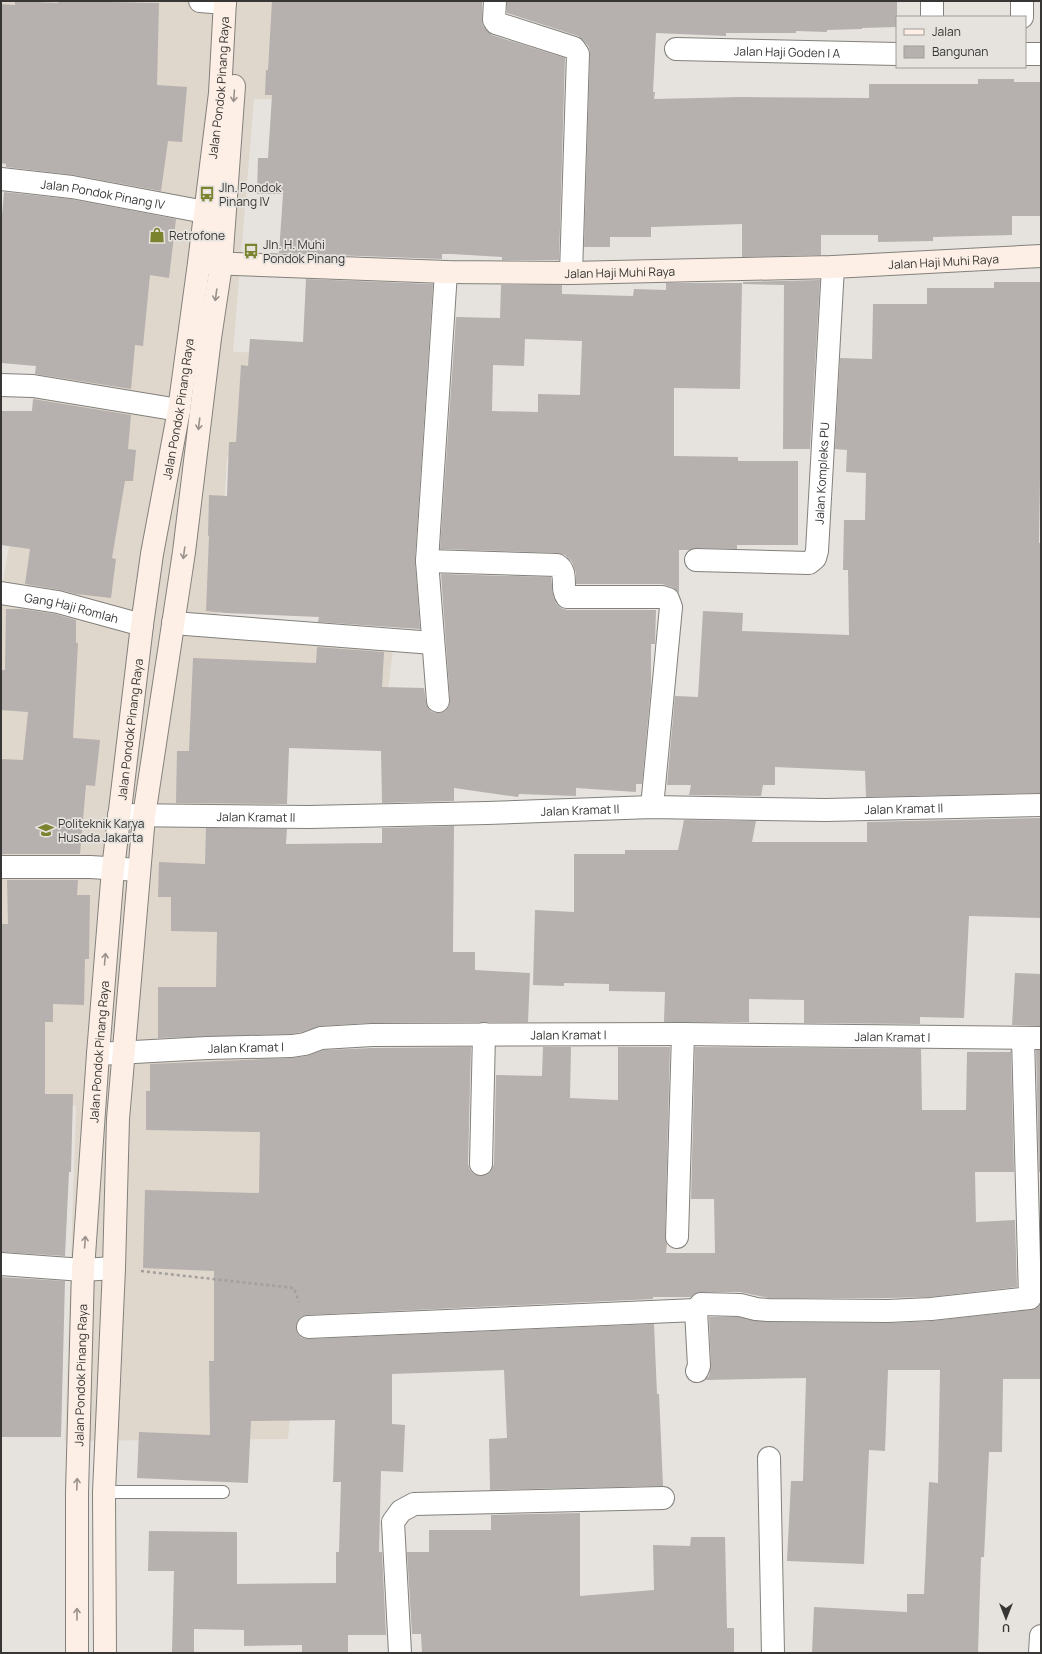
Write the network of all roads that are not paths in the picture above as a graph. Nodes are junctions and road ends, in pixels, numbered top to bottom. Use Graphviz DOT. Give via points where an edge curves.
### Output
graph roads {
  1 [pos="200,1"];
  2 [pos="495,1"];
  3 [pos="932,1"];
  4 [pos="1022,1"];
  5 [pos="230,2"];
  6 [pos="932,16"];
  7 [pos="1022,16"];
  8 [pos="676,49"];
  9 [pos="896,54"];
  10 [pos="1026,54"];
  11 [pos="1041,54"];
  12 [pos="1,179"];
  13 [pos="205,212"];
  14 [pos="1041,256"];
  15 [pos="210,264"];
  16 [pos="832,267"];
  17 [pos="446,272"];
  18 [pos="571,273"];
  19 [pos="1,385"];
  20 [pos="179,410"];
  21 [pos="160,515"];
  22 [pos="188,519"];
  23 [pos="696,560"];
  24 [pos="427,561"];
  25 [pos="1,593"];
  26 [pos="173,623"];
  27 [pos="142,625"];
  28 [pos="433,643"];
  29 [pos="438,701"];
  30 [pos="1041,805"];
  31 [pos="652,807"];
  32 [pos="119,815"];
  33 [pos="144,816"];
  34 [pos="1,867"];
  35 [pos="113,869"];
  36 [pos="139,870"];
  37 [pos="484,1034"];
  38 [pos="683,1034"];
  39 [pos="1032,1038"];
  40 [pos="124,1052"];
  41 [pos="98,1054"];
  42 [pos="481,1164"];
  43 [pos="677,1238"];
  44 [pos="1,1264"];
  45 [pos="114,1268"];
  46 [pos="83,1270"];
  47 [pos="696,1310"];
  48 [pos="308,1327"];
  49 [pos="697,1371"];
  50 [pos="769,1458"];
  51 [pos="104,1492"];
  52 [pos="224,1492"];
  53 [pos="664,1498"];
  54 [pos="1041,1636"];
  55 [pos="76,1653"];
  56 [pos="105,1653"];
  57 [pos="400,1653"];
  58 [pos="773,1653"];
  59 [pos="1040,1653"];
  1 -- 5 [label="street"];
  2 -- 18 [label="street" via="496,23 574,48 578,54"];
  3 -- 6 [label="street"];
  4 -- 7 [label="street"];
  5 -- 13 [label="main road, Jalan Pondok Pinang Raya"];
  5 -- 15 [label="main road, Jalan Pondok Pinang Raya, one-way" via="230,143"];
  8 -- 9 [label="street, Jalan Haji Goden I A"];
  10 -- 11 [label="street"];
  12 -- 13 [label="street, Jalan Pondok Pinang IV" via="72,187"];
  13 -- 15 [label="main road, Jalan Pondok Pinang Raya"];
  14 -- 16 [label="main road, Jalan Haji Muhi Raya"];
  15 -- 17 [label="main road, Jalan Haji Muhi Raya"];
  15 -- 20 [label="main road, Jalan Pondok Pinang Raya"];
  15 -- 22 [label="main road, Jalan Pondok Pinang Raya, one-way" via="210,338"];
  16 -- 18 [label="main road, Jalan Haji Muhi Raya"];
  16 -- 23 [label="street, Jalan Kompleks PU" via="818,543 815,558 808,563"];
  17 -- 18 [label="main road, Jalan Haji Muhi Raya"];
  17 -- 24 [label="street"];
  19 -- 20 [label="street" via="33,386"];
  20 -- 21 [label="main road, Jalan Pondok Pinang Raya"];
  21 -- 22 [label="main road"];
  21 -- 27 [label="main road, Jalan Pondok Pinang Raya"];
  22 -- 26 [label="main road, Jalan Pondok Pinang Raya, one-way"];
  24 -- 28 [label="street"];
  24 -- 31 [label="street" via="557,565 564,573 564,594 567,598 668,599 671,607"];
  25 -- 27 [label="street, Gang Haji Romlah" via="58,602"];
  26 -- 28 [label="street"];
  26 -- 33 [label="main road, Jalan Pondok Pinang Raya"];
  27 -- 32 [label="main road, Jalan Pondok Pinang Raya"];
  28 -- 29 [label="street"];
  30 -- 31 [label="street, Jalan Kramat II" via="826,810"];
  31 -- 33 [label="street, Jalan Kramat II" via="317,817"];
  32 -- 33 [label="street, Jalan Kramat II"];
  32 -- 35 [label="main road, Jalan Pondok Pinang Raya"];
  33 -- 36 [label="main road, Jalan Pondok Pinang Raya"];
  34 -- 35 [label="street"];
  35 -- 36 [label="street"];
  41 -- 35 [label="main road, Jalan Pondok Pinang Raya, one-way"];
  36 -- 40 [label="main road, Jalan Pondok Pinang Raya"];
  37 -- 38 [label="street, Jalan Kramat I"];
  37 -- 40 [label="street, Jalan Kramat I" via="342,1036 292,1046"];
  37 -- 42 [label="street"];
  38 -- 39 [label="street, Jalan Kramat I"];
  38 -- 43 [label="street"];
  39 -- 47 [label="street" via="1030,1298 888,1311 768,1310 728,1304 701,1304"];
  40 -- 41 [label="street, Jalan Kramat I"];
  40 -- 45 [label="main road, Jalan Pondok Pinang Raya" via="118,1119"];
  46 -- 41 [label="main road, Jalan Pondok Pinang Raya, one-way"];
  44 -- 46 [label="street"];
  45 -- 46 [label="street"];
  45 -- 51 [label="main road, Jalan Pondok Pinang Raya"];
  55 -- 46 [label="main road, Jalan Pondok Pinang Raya, one-way"];
  47 -- 48 [label="street"];
  47 -- 49 [label="street" via="699,1366"];
  50 -- 58 [label="street"];
  51 -- 52 [label="lane"];
  51 -- 56 [label="main road, Jalan Pondok Pinang Raya"];
  53 -- 57 [label="street" via="414,1504 401,1511 394,1522"];
  54 -- 59 [label="street"];
}
